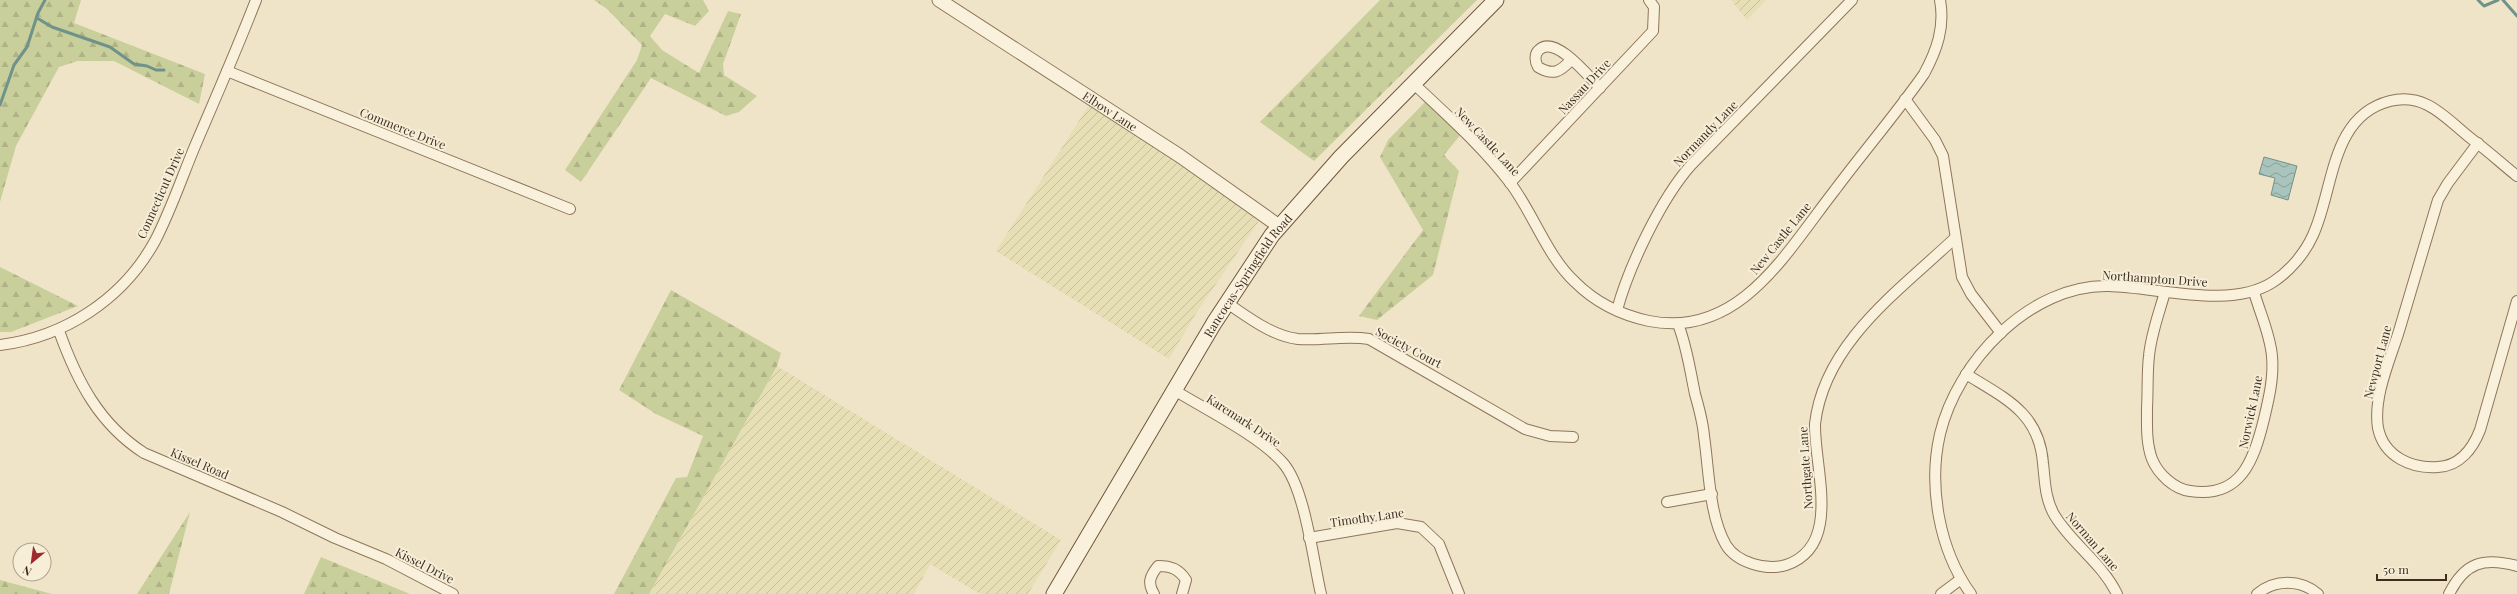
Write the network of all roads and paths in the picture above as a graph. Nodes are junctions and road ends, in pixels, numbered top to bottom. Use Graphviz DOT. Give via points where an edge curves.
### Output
graph roads {
  1 [pos="256,0"];
  2 [pos="939,0"];
  3 [pos="1496,0"];
  4 [pos="1649,0"];
  5 [pos="1852,0"];
  6 [pos="1940,0"];
  7 [pos="1571,60"];
  8 [pos="227,71"];
  9 [pos="1414,84"];
  10 [pos="1600,88"];
  11 [pos="1905,100"];
  12 [pos="2478,143"];
  13 [pos="2517,176"];
  14 [pos="1510,184"];
  15 [pos="570,209"];
  16 [pos="1279,226"];
  17 [pos="1955,238"];
  18 [pos="2165,292"];
  19 [pos="2254,292"];
  20 [pos="2517,301"];
  21 [pos="1227,303"];
  22 [pos="1616,310"];
  23 [pos="1678,324"];
  24 [pos="59,331"];
  25 [pos="2001,333"];
  26 [pos="0,345"];
  27 [pos="1966,374"];
  28 [pos="1174,390"];
  29 [pos="1573,437"];
  30 [pos="1712,494"];
  31 [pos="1668,502"];
  32 [pos="1309,538"];
  33 [pos="386,559"];
  34 [pos="2517,566"];
  35 [pos="1961,579"];
  36 [pos="1184,593"];
  37 [pos="453,594"];
  38 [pos="1054,594"];
  39 [pos="1154,594"];
  40 [pos="1321,594"];
  41 [pos="1459,594"];
  42 [pos="1941,594"];
  43 [pos="1971,594"];
  44 [pos="2117,594"];
  45 [pos="2257,594"];
  46 [pos="2318,594"];
  47 [pos="2449,594"];
  1 -- 8 [label="street, Connecticut Drive"];
  2 -- 16 [label="street, Elbow Lane" via="1180,156"];
  3 -- 9 [label="main road, Rancocas-Springfield Road"];
  4 -- 10 [label="street, Nassau Drive" via="1654,7 1653,31"];
  5 -- 22 [label="street, Normandy Lane" via="1691,164 1677,182 1651,229"];
  6 -- 11 [label="street, New Castle Lane" via="1942,27 1936,52"];
  7 -- 10 [label="street"];
  8 -- 15 [label="street, Commerce Drive"];
  8 -- 24 [label="street, Connecticut Drive" via="154,242 128,278 108,298 85,316"];
  9 -- 14 [label="street, New Castle Lane" via="1452,120"];
  9 -- 16 [label="main road, Rancocas-Springfield Road" via="1341,157"];
  10 -- 14 [label="street, Nassau Drive"];
  11 -- 17 [label="street" via="1935,140 1943,156"];
  11 -- 23 [label="street, New Castle Lane" via="1768,277 1747,295 1723,310 1698,320"];
  12 -- 13 [label="street, Northampton Drive"];
  12 -- 19 [label="street, Northampton Drive" via="2442,112 2418,101 2392,101 2367,111 2357,120 2342,142 2317,223 2306,247 2282,276"];
  12 -- 20 [label="street, Newport Lane" via="2438,200 2383,385 2378,407 2378,429 2387,448 2402,461 2421,467 2442,467 2460,460 2473,446 2480,430"];
  14 -- 22 [label="street, New Castle Lane" via="1565,272 1585,291"];
  16 -- 21 [label="main road, Rancocas-Springfield Road"];
  17 -- 25 [label="street" via="1966,286"];
  17 -- 30 [label="street, Northgate Lane" via="1865,323 1832,370 1816,413 1814,435 1822,514 1819,533 1809,550 1794,562 1777,568 1760,567 1746,561 1727,546 1717,522"];
  18 -- 19 [label="street, Northampton Drive" via="2214,295"];
  18 -- 19 [label="street, Norwick Lane" via="2148,358 2147,424 2150,451 2157,468 2169,482 2186,491 2204,492 2222,488 2244,472 2254,457 2261,431 2271,385 2272,356"];
  18 -- 25 [label="street, Northampton Drive" via="2108,286 2081,289 2043,304"];
  21 -- 28 [label="main road, Rancocas-Springfield Road"];
  21 -- 29 [label="street, Society Court" via="1260,325 1288,337 1369,339 1525,429 1550,436"];
  22 -- 23 [label="street, New Castle Lane" via="1645,320"];
  23 -- 30 [label="street, Northgate Lane" via="1685,341 1702,424"];
  24 -- 26 [label="street, Connecticut Drive"];
  24 -- 33 [label="street, Kissel Road" via="70,361 99,414 114,431 144,453"];
  25 -- 27 [label="street, Northampton Drive"];
  27 -- 35 [label="street, Northampton Drive" via="1953,396 1943,424 1935,467 1941,526"];
  27 -- 44 [label="street, Norman Lane" via="2012,403 2028,419 2040,440 2046,492 2051,509 2071,537 2098,564"];
  28 -- 32 [label="street, Karemark Drive" via="1268,449 1284,463 1298,491"];
  28 -- 38 [label="main road, Rancocas-Springfield Road"];
  30 -- 31 [label="street"];
  32 -- 40 [label="street, Karemark Drive"];
  32 -- 41 [label="street, Timothy Lane" via="1397,523 1421,527 1439,544"];
  33 -- 37 [label="street, Kissel Drive"];
  34 -- 47 [label="street" via="2497,561 2480,563 2463,573"];
  35 -- 42 [label="street"];
  35 -- 43 [label="street, Northampton Drive"];
  36 -- 39 [label="street" via="1186,580 1182,573 1173,568 1158,566 1150,579 1150,588"];
  45 -- 46 [label="street" via="2277,584 2296,582"];
}
